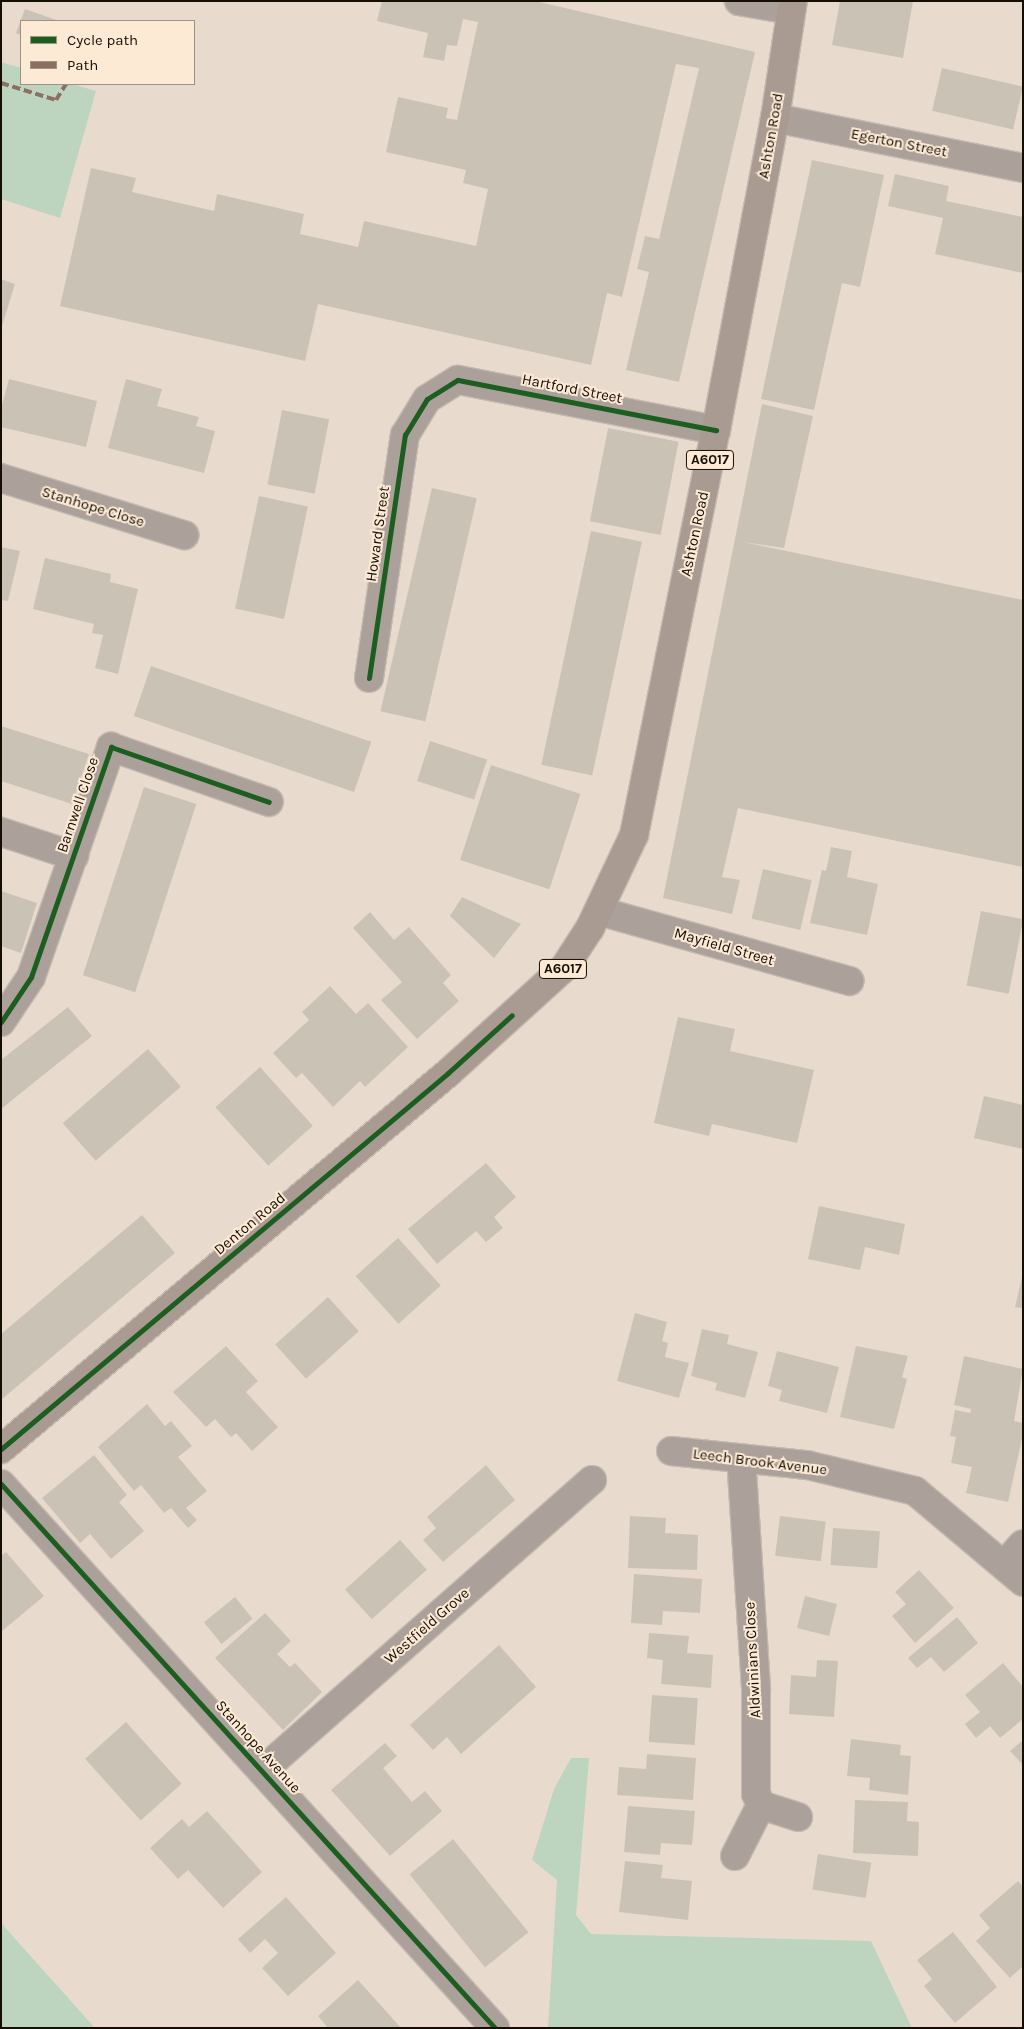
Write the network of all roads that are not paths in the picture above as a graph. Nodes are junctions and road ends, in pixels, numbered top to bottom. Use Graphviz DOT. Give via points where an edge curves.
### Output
graph roads {
  1 [pos="739,1"];
  2 [pos="792,6"];
  3 [pos="774,118"];
  4 [pos="1023,168"];
  5 [pos="426,398"];
  6 [pos="716,430"];
  7 [pos="1,478"];
  8 [pos="184,536"];
  9 [pos="369,678"];
  10 [pos="269,802"];
  11 [pos="1,832"];
  12 [pos="74,856"];
  13 [pos="599,911"];
  14 [pos="849,981"];
  15 [pos="1,1022"];
  16 [pos="1,1449"];
  17 [pos="672,1451"];
  18 [pos="741,1458"];
  19 [pos="592,1480"];
  20 [pos="1,1484"];
  21 [pos="1023,1544"];
  22 [pos="1013,1574"];
  23 [pos="262,1771"];
  24 [pos="761,1805"];
  25 [pos="798,1817"];
  26 [pos="735,1856"];
  27 [pos="495,2028"];
  1 -- 2 [label="street"];
  2 -- 3 [label="highway, Ashton Road / A6017"];
  3 -- 4 [label="street, Egerton Street"];
  3 -- 6 [label="highway, Ashton Road / A6017"];
  5 -- 6 [label="street, Hartford Street" via="458,380"];
  5 -- 9 [label="street, Howard Street" via="405,435"];
  6 -- 13 [label="highway, Ashton Road / A6017" via="634,834"];
  7 -- 8 [label="street, Stanhope Close"];
  10 -- 12 [label="street, Barnwell Close" via="111,748"];
  11 -- 12 [label="street"];
  12 -- 15 [label="street, Barnwell Close" via="31,977"];
  13 -- 14 [label="street, Mayfield Street"];
  13 -- 16 [label="highway, Denton Road / A6017" via="564,968 448,1073"];
  17 -- 18 [label="street, Leech Brook Avenue"];
  18 -- 22 [label="street, Leech Brook Avenue" via="807,1465 914,1491"];
  18 -- 24 [label="street, Aldwinians Close" via="756,1688 756,1794"];
  19 -- 23 [label="street, Westfield Grove"];
  20 -- 23 [label="street, Stanhope Avenue"];
  21 -- 22 [label="street"];
  23 -- 27 [label="street, Stanhope Avenue"];
  24 -- 25 [label="street"];
  24 -- 26 [label="street"];
}
